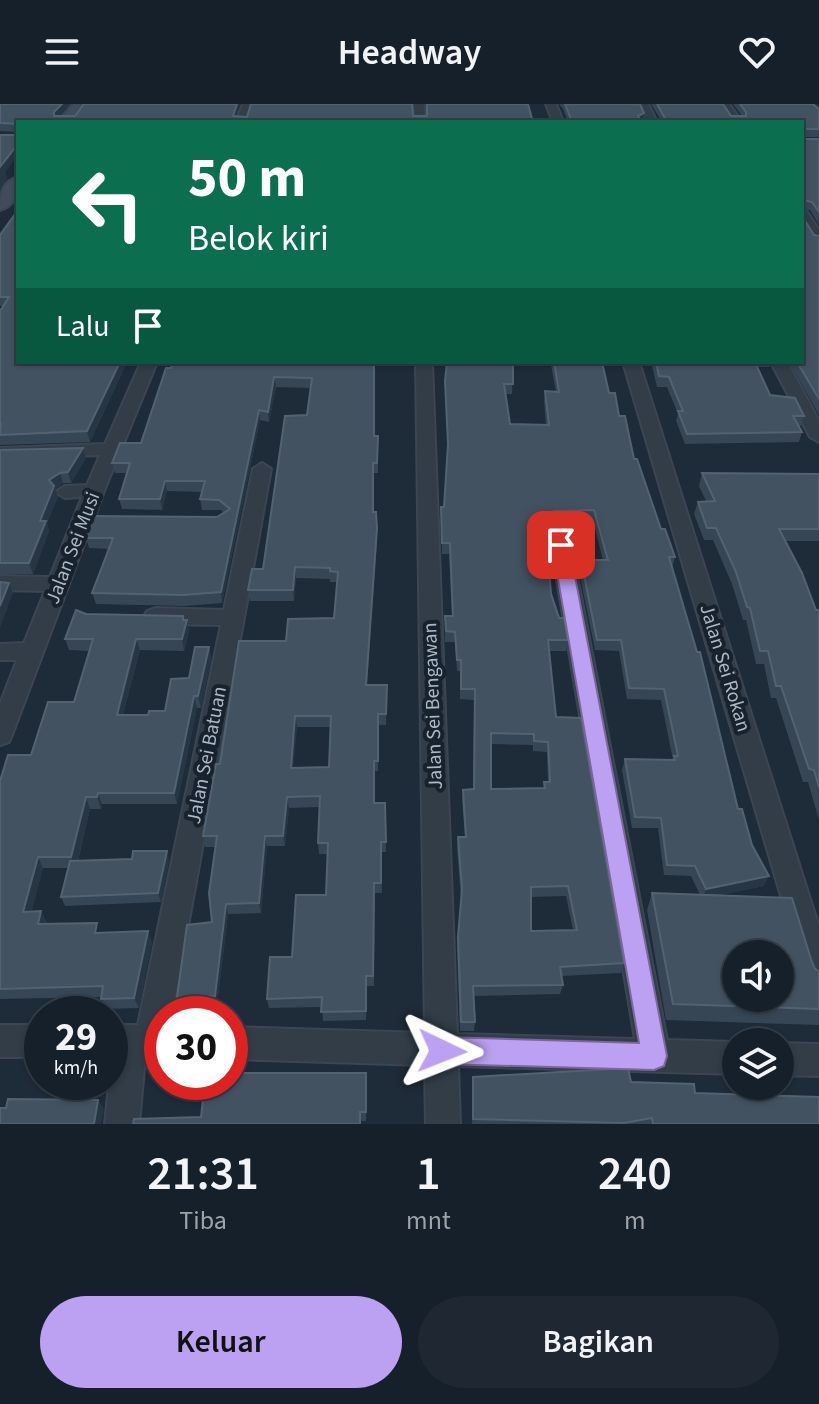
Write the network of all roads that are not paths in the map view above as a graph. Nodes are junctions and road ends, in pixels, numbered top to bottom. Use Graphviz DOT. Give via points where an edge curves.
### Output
graph roads {
  1 [pos="81,104"];
  2 [pos="68,120"];
  3 [pos="16,184"];
  4 [pos="0,204"];
  5 [pos="804,218"];
  6 [pos="819,239"];
  7 [pos="148,364"];
  8 [pos="424,364"];
  9 [pos="632,364"];
  10 [pos="780,364"];
  11 [pos="819,437"];
  12 [pos="114,449"];
  13 [pos="0,453"];
  14 [pos="262,469"];
  15 [pos="94,491"];
  16 [pos="65,492"];
  17 [pos="561,545"];
  18 [pos="0,583"];
  19 [pos="59,584"];
  20 [pos="138,616"];
  21 [pos="234,618"];
  22 [pos="33,651"];
  23 [pos="0,652"];
  24 [pos="0,735"];
  25 [pos="819,974"];
  26 [pos="0,1041"];
  27 [pos="24,1041"];
  28 [pos="138,1041"];
  29 [pos="248,1044"];
  30 [pos="442,1051"];
  31 [pos="654,1056"];
  32 [pos="722,1058"];
  33 [pos="794,1059"];
  34 [pos="819,1060"];
  35 [pos="122,1124"];
  36 [pos="443,1124"];
  1 -- 2 [label="street"];
  3 -- 4 [label="street"];
  5 -- 6 [label="street"];
  7 -- 12 [label="street, Jalan Sei Musi"];
  8 -- 30 [label="street, Jalan Sei Bengawan"];
  9 -- 25 [label="street, Jalan Sei Rokan"];
  10 -- 11 [label="street"];
  12 -- 13 [label="street"];
  12 -- 15 [label="street, Jalan Sei Musi"];
  14 -- 21 [label="street, Jalan Sei Batuan"];
  15 -- 16 [label="street"];
  15 -- 19 [label="street, Jalan Sei Musi" via="92,518"];
  17 -- 31 [label="street"];
  18 -- 19 [label="street"];
  19 -- 22 [label="street, Jalan Sei Musi"];
  20 -- 21 [label="street"];
  21 -- 28 [label="street, Jalan Sei Batuan"];
  22 -- 23 [label="street"];
  22 -- 24 [label="street, Jalan Sei Musi"];
  26 -- 27 [label="street"];
  28 -- 35 [label="street, Jalan Sei Batuan"];
  29 -- 30 [label="street"];
  30 -- 31 [label="street"];
  30 -- 36 [label="street, Jalan Sei Bengawan"];
  31 -- 32 [label="street"];
  33 -- 34 [label="street"];
}
